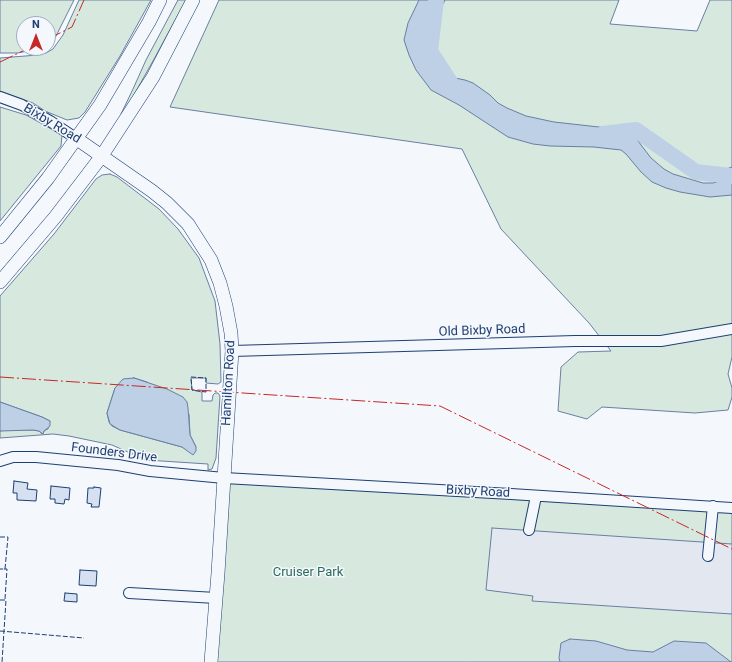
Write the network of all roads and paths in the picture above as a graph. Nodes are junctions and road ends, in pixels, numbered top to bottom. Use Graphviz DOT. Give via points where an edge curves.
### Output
graph roads {
  1 [pos="160,0"];
  2 [pos="193,0"];
  3 [pos="0,97"];
  4 [pos="77,139"];
  5 [pos="101,156"];
  6 [pos="0,237"];
  7 [pos="0,282"];
  8 [pos="732,329"];
  9 [pos="232,351"];
  10 [pos="0,460"];
  11 [pos="224,478"];
  12 [pos="535,501"];
  13 [pos="713,506"];
  14 [pos="732,508"];
  15 [pos="529,530"];
  16 [pos="708,556"];
  17 [pos="129,593"];
  18 [pos="216,598"];
  19 [pos="211,662"];
  1 -- 4 [label="main road" via="122,69"];
  2 -- 5 [label="main road" via="153,77"];
  3 -- 4 [label="street, Bixby Road" via="28,108"];
  4 -- 5 [label="main road, Bixby Road"];
  4 -- 6 [label="main road"];
  5 -- 7 [label="main road" via="56,216"];
  5 -- 9 [label="main road, Hamilton Road" via="167,203 198,238 220,283 229,318"];
  8 -- 9 [label="street, Old Bixby Road" via="662,341"];
  9 -- 11 [label="main road, Hamilton Road"];
  10 -- 11 [label="street, Founders Drive" via="36,457"];
  11 -- 13 [label="street, Bixby Road"];
  11 -- 18 [label="main road, Hamilton Road"];
  12 -- 15 [label="street"];
  13 -- 14 [label="street, Bixby Road"];
  13 -- 16 [label="street"];
  17 -- 18 [label="street"];
  18 -- 19 [label="main road, Hamilton Road"];
}
